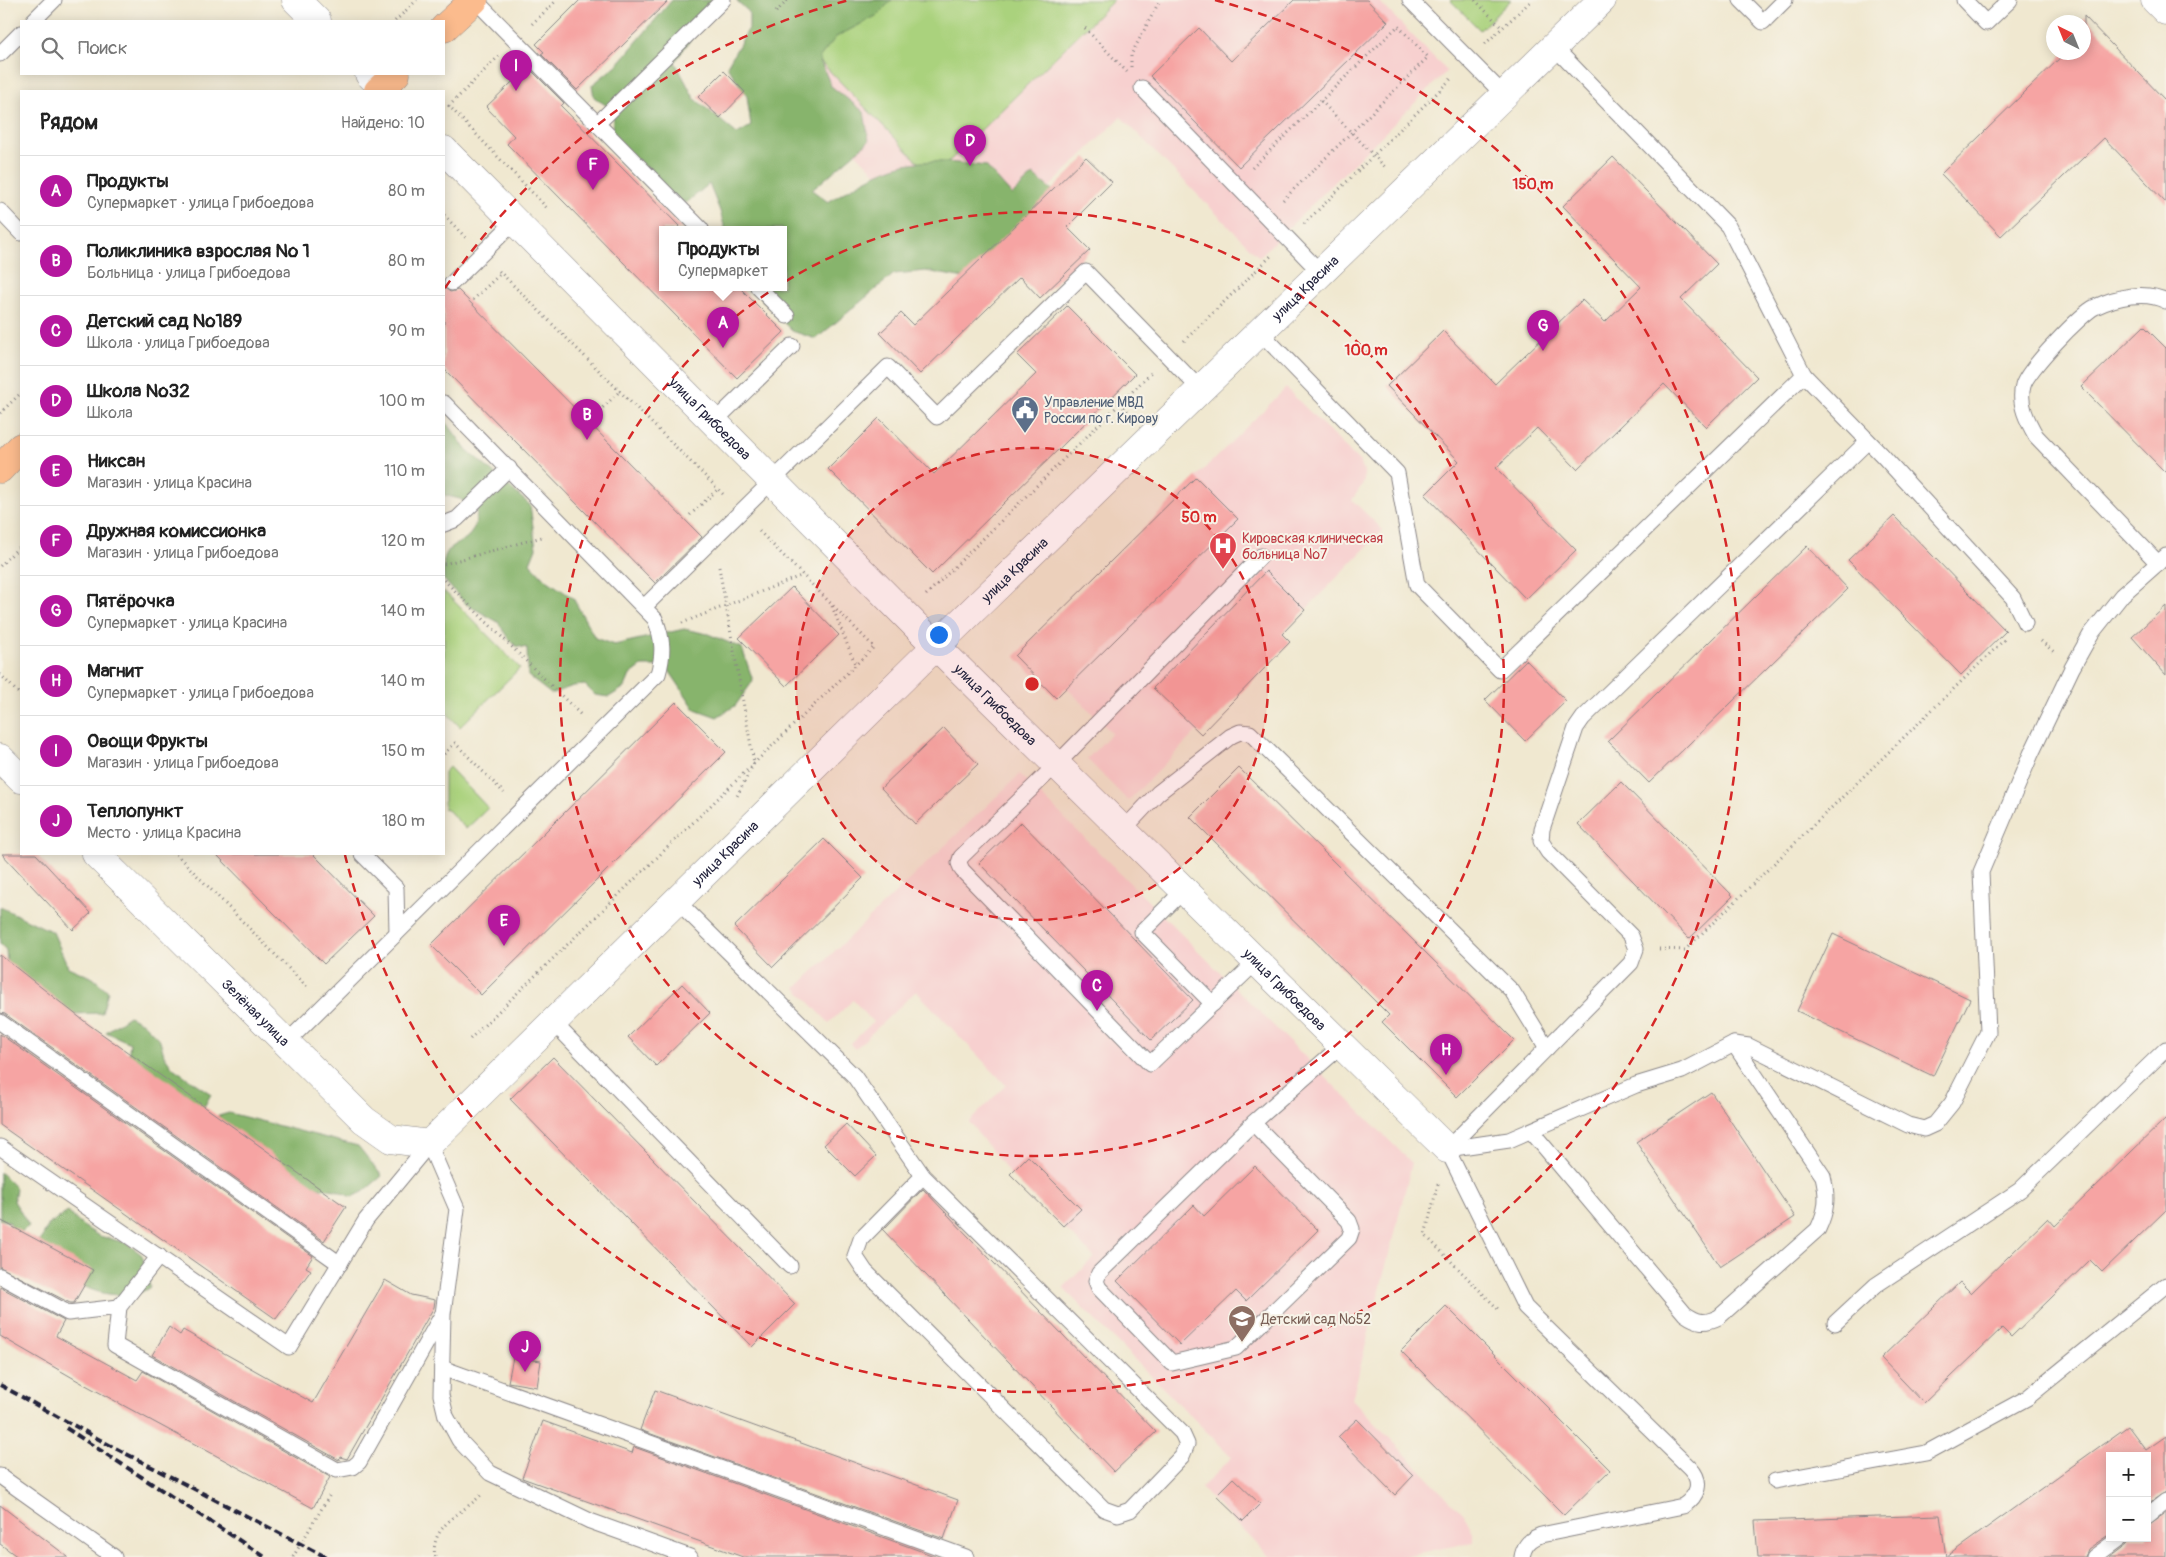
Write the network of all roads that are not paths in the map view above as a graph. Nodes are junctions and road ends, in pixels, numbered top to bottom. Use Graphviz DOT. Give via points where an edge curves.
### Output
graph roads {
  1 [pos="54,0"];
  2 [pos="296,0"];
  3 [pos="474,0"];
  4 [pos="723,0"];
  5 [pos="1410,0"];
  6 [pos="1602,0"];
  7 [pos="1741,0"];
  8 [pos="1785,0"];
  9 [pos="1964,0"];
  10 [pos="2010,0"];
  11 [pos="2155,0"];
  12 [pos="2166,11"];
  13 [pos="34,20"];
  14 [pos="316,20"];
  15 [pos="445,27"];
  16 [pos="20,34"];
  17 [pos="1554,46"];
  18 [pos="0,54"];
  19 [pos="1142,88"];
  20 [pos="1504,95"];
  21 [pos="598,124"];
  22 [pos="445,151"];
  23 [pos="0,211"];
  24 [pos="515,221"];
  25 [pos="698,226"];
  26 [pos="20,232"];
  27 [pos="1321,273"];
  28 [pos="452,284"];
  29 [pos="762,291"];
  30 [pos="2166,301"];
  31 [pos="786,316"];
  32 [pos="1260,332"];
  33 [pos="792,346"];
  34 [pos="1804,375"];
  35 [pos="1200,389"];
  36 [pos="445,404"];
  37 [pos="714,422"];
  38 [pos="1868,441"];
  39 [pos="20,448"];
  40 [pos="0,468"];
  41 [pos="509,468"];
  42 [pos="772,480"];
  43 [pos="445,524"];
  44 [pos="1261,556"];
  45 [pos="2162,560"];
  46 [pos="645,606"];
  47 [pos="2023,623"];
  48 [pos="936,646"];
  49 [pos="0,758"];
  50 [pos="1056,764"];
  51 [pos="20,778"];
  52 [pos="1122,830"];
  53 [pos="97,855"];
  54 [pos="363,855"];
  55 [pos="1184,890"];
  56 [pos="677,901"];
  57 [pos="397,932"];
  58 [pos="1256,962"];
  59 [pos="1213,1004"];
  60 [pos="0,1022"];
  61 [pos="554,1023"];
  62 [pos="286,1043"];
  63 [pos="1734,1044"];
  64 [pos="1341,1046"];
  65 [pos="1546,1048"];
  66 [pos="2166,1049"];
  67 [pos="1253,1123"];
  68 [pos="1531,1131"];
  69 [pos="429,1144"];
  70 [pos="0,1147"];
  71 [pos="1447,1149"];
  72 [pos="923,1176"];
  73 [pos="159,1256"];
  74 [pos="340,1264"];
  75 [pos="790,1266"];
  76 [pos="0,1276"];
  77 [pos="2166,1285"];
  78 [pos="119,1306"];
  79 [pos="443,1314"];
  80 [pos="1835,1324"];
  81 [pos="442,1368"];
  82 [pos="0,1476"];
  83 [pos="1775,1481"];
  84 [pos="2166,1501"];
  85 [pos="2151,1513"];
  86 [pos="2115,1542"];
  87 [pos="114,1557"];
  88 [pos="690,1557"];
  89 [pos="966,1557"];
  90 [pos="1522,1557"];
  91 [pos="2094,1557"];
  1 -- 13 [label="lane"];
  2 -- 14 [label="street"];
  3 -- 15 [label="main road"];
  3 -- 21 [label="lane"];
  4 -- 21 [label="lane"];
  5 -- 20 [label="lane"];
  6 -- 17 [label="street, улица Красина"];
  7 -- 8 [label="lane" via="1763,22"];
  9 -- 10 [label="lane" via="1986,23"];
  11 -- 12 [label="street"];
  16 -- 18 [label="lane"];
  17 -- 20 [label="street, улица Красина"];
  17 -- 34 [label="lane" via="1728,226"];
  19 -- 27 [label="lane"];
  20 -- 27 [label="street, улица Красина"];
  21 -- 25 [label="lane"];
  22 -- 24 [label="street, улица Грибоедова"];
  23 -- 26 [label="lane"];
  24 -- 28 [label="lane"];
  24 -- 37 [label="street, улица Грибоедова"];
  27 -- 32 [label="street, улица Красина"];
  29 -- 31 [label="lane"];
  30 -- 45 [label="lane" via="2156,296 2124,297 2093,307 2036,363 2023,386 2024,415 2036,436"];
  32 -- 34 [label="lane" via="1397,473 1418,585 1500,670"];
  32 -- 35 [label="street, улица Красина"];
  33 -- 37 [label="lane"];
  34 -- 38 [label="lane"];
  35 -- 42 [label="lane" via="1086,272 937,417 888,367"];
  35 -- 48 [label="street, улица Красина"];
  36 -- 41 [label="lane"];
  37 -- 42 [label="street, улица Грибоедова"];
  38 -- 47 [label="lane" via="2013,598"];
  38 -- 65 [label="lane" via="1576,728 1542,829 1541,841 1631,936 1636,949 1630,963"];
  39 -- 40 [label="main road"];
  41 -- 43 [label="lane" via="457,518"];
  41 -- 46 [label="lane"];
  42 -- 46 [label="lane"];
  42 -- 48 [label="street, улица Грибоедова"];
  44 -- 50 [label="lane"];
  45 -- 63 [label="lane" via="2122,595 2091,634 2031,754 1981,872 1988,1032 1952,1103 1935,1124 1924,1129 1908,1125 1749,1046"];
  46 -- 57 [label="lane" via="663,638 658,674"];
  48 -- 50 [label="street, улица Грибоедова"];
  48 -- 56 [label="street, улица Красина"];
  49 -- 51 [label="street"];
  50 -- 52 [label="street, улица Грибоедова"];
  50 -- 59 [label="lane" via="961,857 962,870 1150,1064"];
  52 -- 55 [label="street, улица Грибоедова"];
  52 -- 65 [label="lane" via="1158,793 1231,736 1240,732 1250,733 1512,991"];
  53 -- 62 [label="street, Зелёная улица"];
  54 -- 57 [label="lane" via="396,888"];
  55 -- 58 [label="street, улица Грибоедова"];
  55 -- 59 [label="lane" via="1142,932"];
  56 -- 61 [label="street, улица Красина"];
  56 -- 72 [label="lane" via="854,1076"];
  57 -- 62 [label="lane"];
  58 -- 59 [label="lane"];
  58 -- 64 [label="street, улица Грибоедова"];
  60 -- 74 [label="lane"];
  61 -- 69 [label="street, улица Красина"];
  61 -- 75 [label="lane"];
  62 -- 69 [label="street, Зелёная улица" via="364,1120 391,1139"];
  63 -- 68 [label="lane" via="1682,1071 1636,1085"];
  63 -- 68 [label="lane" via="1823,1176 1827,1193 1826,1211 1818,1229 1719,1317 1708,1323 1696,1322 1685,1314"];
  64 -- 67 [label="lane"];
  64 -- 71 [label="street, улица Грибоедова"];
  65 -- 71 [label="lane"];
  66 -- 80 [label="lane" via="2020,1190 1876,1285"];
  67 -- 67 [label="lane" via="1349,1221 1352,1229 1349,1238 1236,1348 1172,1363 1096,1281 1099,1273"];
  68 -- 71 [label="lane" via="1509,1140"];
  69 -- 74 [label="lane" via="366,1220"];
  69 -- 79 [label="lane" via="457,1209"];
  70 -- 73 [label="lane"];
  71 -- 90 [label="lane" via="1525,1307 1690,1468 1699,1484 1692,1500 1683,1506 1541,1535 1532,1538"];
  72 -- 72 [label="lane" via="861,1239 856,1256 865,1271 1104,1509 1118,1514 1130,1510 1182,1456 1186,1444 1182,1434"];
  73 -- 74 [label="lane" via="289,1347"];
  73 -- 78 [label="lane"];
  76 -- 78 [label="lane" via="68,1314"];
  77 -- 83 [label="lane" via="2028,1398 1926,1452"];
  78 -- 79 [label="lane" via="115,1345 331,1467 344,1470 359,1462"];
  79 -- 81 [label="lane"];
  81 -- 88 [label="lane" via="441,1394 446,1416 459,1440 490,1473 590,1521"];
  81 -- 89 [label="lane"];
  82 -- 87 [label="lane"];
  84 -- 85 [label="lane"];
  86 -- 91 [label="lane"];
}
